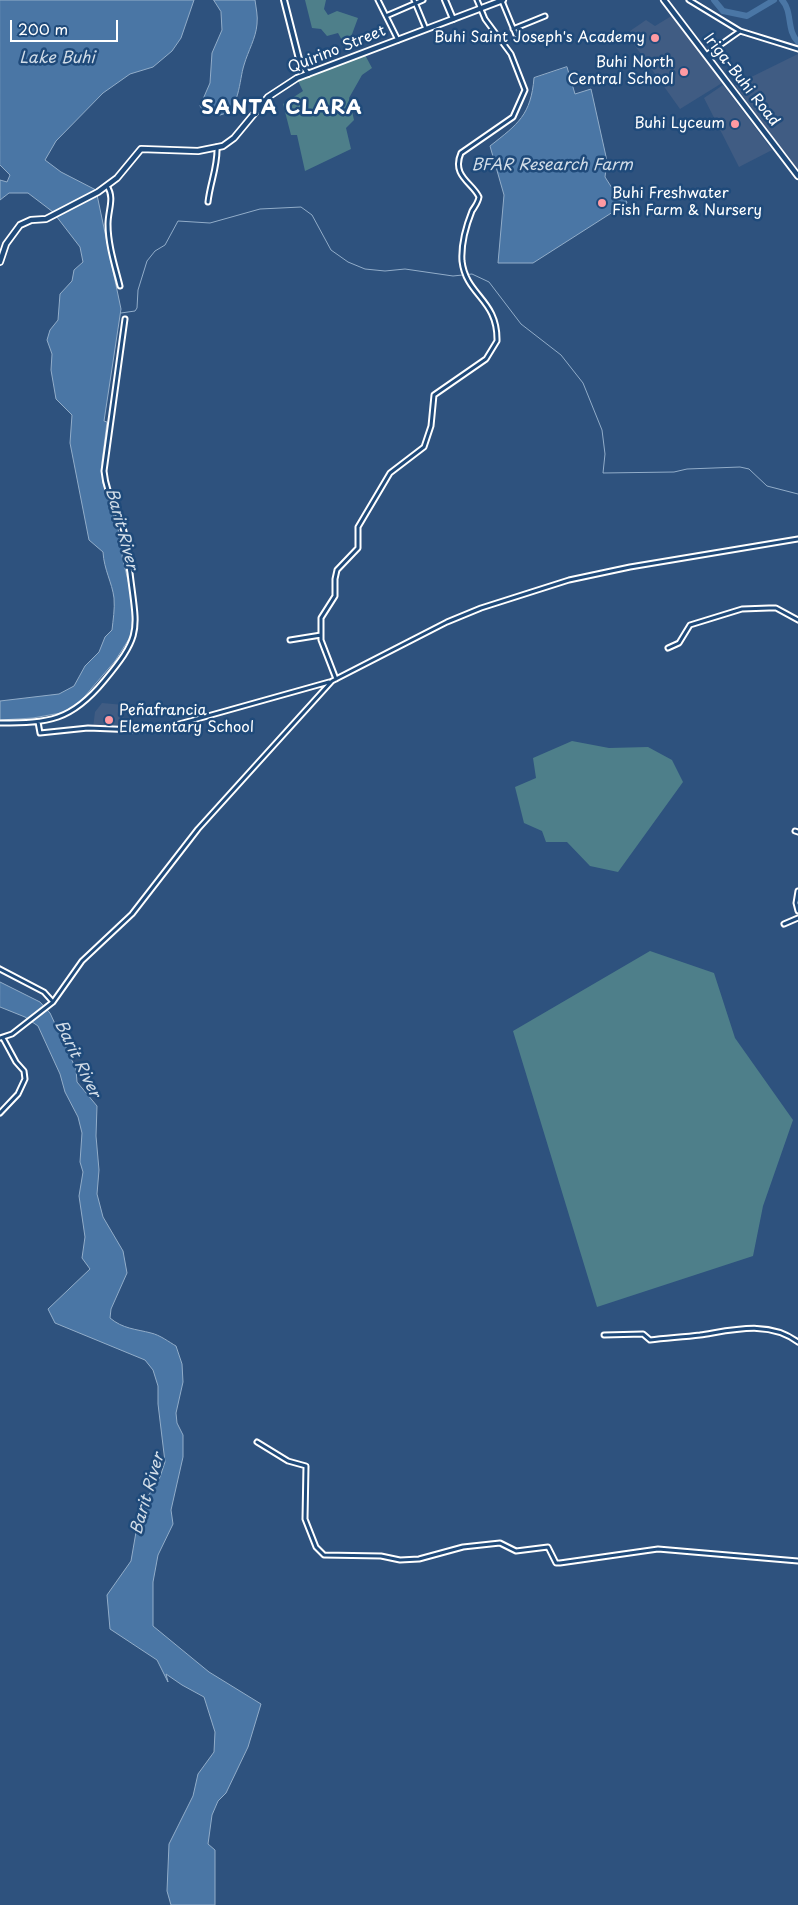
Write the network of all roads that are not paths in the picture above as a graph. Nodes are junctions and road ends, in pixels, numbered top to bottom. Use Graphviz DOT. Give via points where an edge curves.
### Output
graph roads {
  1 [pos="284,0"];
  2 [pos="378,0"];
  3 [pos="423,0"];
  4 [pos="445,0"];
  5 [pos="477,0"];
  6 [pos="502,0"];
  7 [pos="664,0"];
  8 [pos="689,0"];
  9 [pos="414,2"];
  10 [pos="480,8"];
  11 [pos="386,16"];
  12 [pos="545,16"];
  13 [pos="453,19"];
  14 [pos="426,29"];
  15 [pos="513,29"];
  16 [pos="740,31"];
  17 [pos="516,35"];
  18 [pos="398,40"];
  19 [pos="798,49"];
  20 [pos="705,56"];
  21 [pos="308,74"];
  22 [pos="218,147"];
  23 [pos="798,176"];
  24 [pos="107,185"];
  25 [pos="208,202"];
  26 [pos="0,262"];
  27 [pos="120,286"];
  28 [pos="125,319"];
  29 [pos="798,539"];
  30 [pos="798,620"];
  31 [pos="321,635"];
  32 [pos="290,640"];
  33 [pos="668,648"];
  34 [pos="336,679"];
  35 [pos="332,681"];
  36 [pos="38,722"];
  37 [pos="0,724"];
  38 [pos="798,891"];
  39 [pos="798,911"];
  40 [pos="798,918"];
  41 [pos="784,924"];
  42 [pos="0,969"];
  43 [pos="53,1002"];
  44 [pos="2,1038"];
  45 [pos="0,1113"];
  46 [pos="604,1335"];
  47 [pos="798,1342"];
  48 [pos="257,1442"];
  49 [pos="798,1561"];
  1 -- 21 [label="street" via="299,59"];
  2 -- 11 [label="street"];
  3 -- 9 [label="street"];
  4 -- 13 [label="street"];
  5 -- 10 [label="street"];
  6 -- 10 [label="main road, Quirino Street"];
  6 -- 15 [label="street"];
  7 -- 20 [label="main road, Iriga-Buhi Road"];
  8 -- 16 [label="street"];
  9 -- 11 [label="street"];
  9 -- 14 [label="street"];
  10 -- 13 [label="main road, Quirino Street"];
  10 -- 31 [label="street" via="508,49 525,90 513,117 460,155 463,180 479,197 463,242 462,262 470,287 494,314 497,343 486,359 434,396 431,426 424,447 392,472 358,529 359,546 336,573 334,596 322,613"];
  11 -- 18 [label="street"];
  12 -- 15 [label="street"];
  13 -- 14 [label="main road, Quirino Street"];
  14 -- 18 [label="main road, Quirino Street"];
  15 -- 17 [label="street"];
  16 -- 19 [label="street"];
  16 -- 20 [label="street"];
  18 -- 21 [label="main road, Quirino Street"];
  20 -- 23 [label="main road, Iriga-Buhi Road"];
  21 -- 22 [label="main road, Quirino Street" via="272,94 230,141"];
  22 -- 24 [label="main road, Quirino Street" via="198,151 141,149"];
  22 -- 25 [label="street"];
  24 -- 26 [label="main road, Quirino Street" via="54,216 20,225 6,244"];
  24 -- 27 [label="street" via="111,192 110,246"];
  28 -- 36 [label="street" via="104,471 108,494 128,547 136,620 134,638 120,662 77,709"];
  29 -- 34 [label="street" via="630,567 552,586 447,622"];
  30 -- 33 [label="street" via="776,608 742,609 690,625 679,643"];
  31 -- 32 [label="street"];
  31 -- 34 [label="street" via="320,640"];
  34 -- 35 [label="street"];
  35 -- 36 [label="street" via="172,726 40,732"];
  35 -- 43 [label="street" via="198,829 132,914 82,961"];
  36 -- 37 [label="street"];
  38 -- 39 [label="street"];
  40 -- 41 [label="street"];
  42 -- 43 [label="street" via="44,992"];
  43 -- 44 [label="street"];
  44 -- 45 [label="street" via="24,1071 25,1079 18,1094"];
  46 -- 47 [label="street" via="643,1334 650,1340 762,1328"];
  48 -- 49 [label="street" via="288,1461 306,1466 305,1519 316,1547 324,1555 419,1559 463,1547 500,1543 516,1551 548,1547 556,1563 658,1549"];
}
